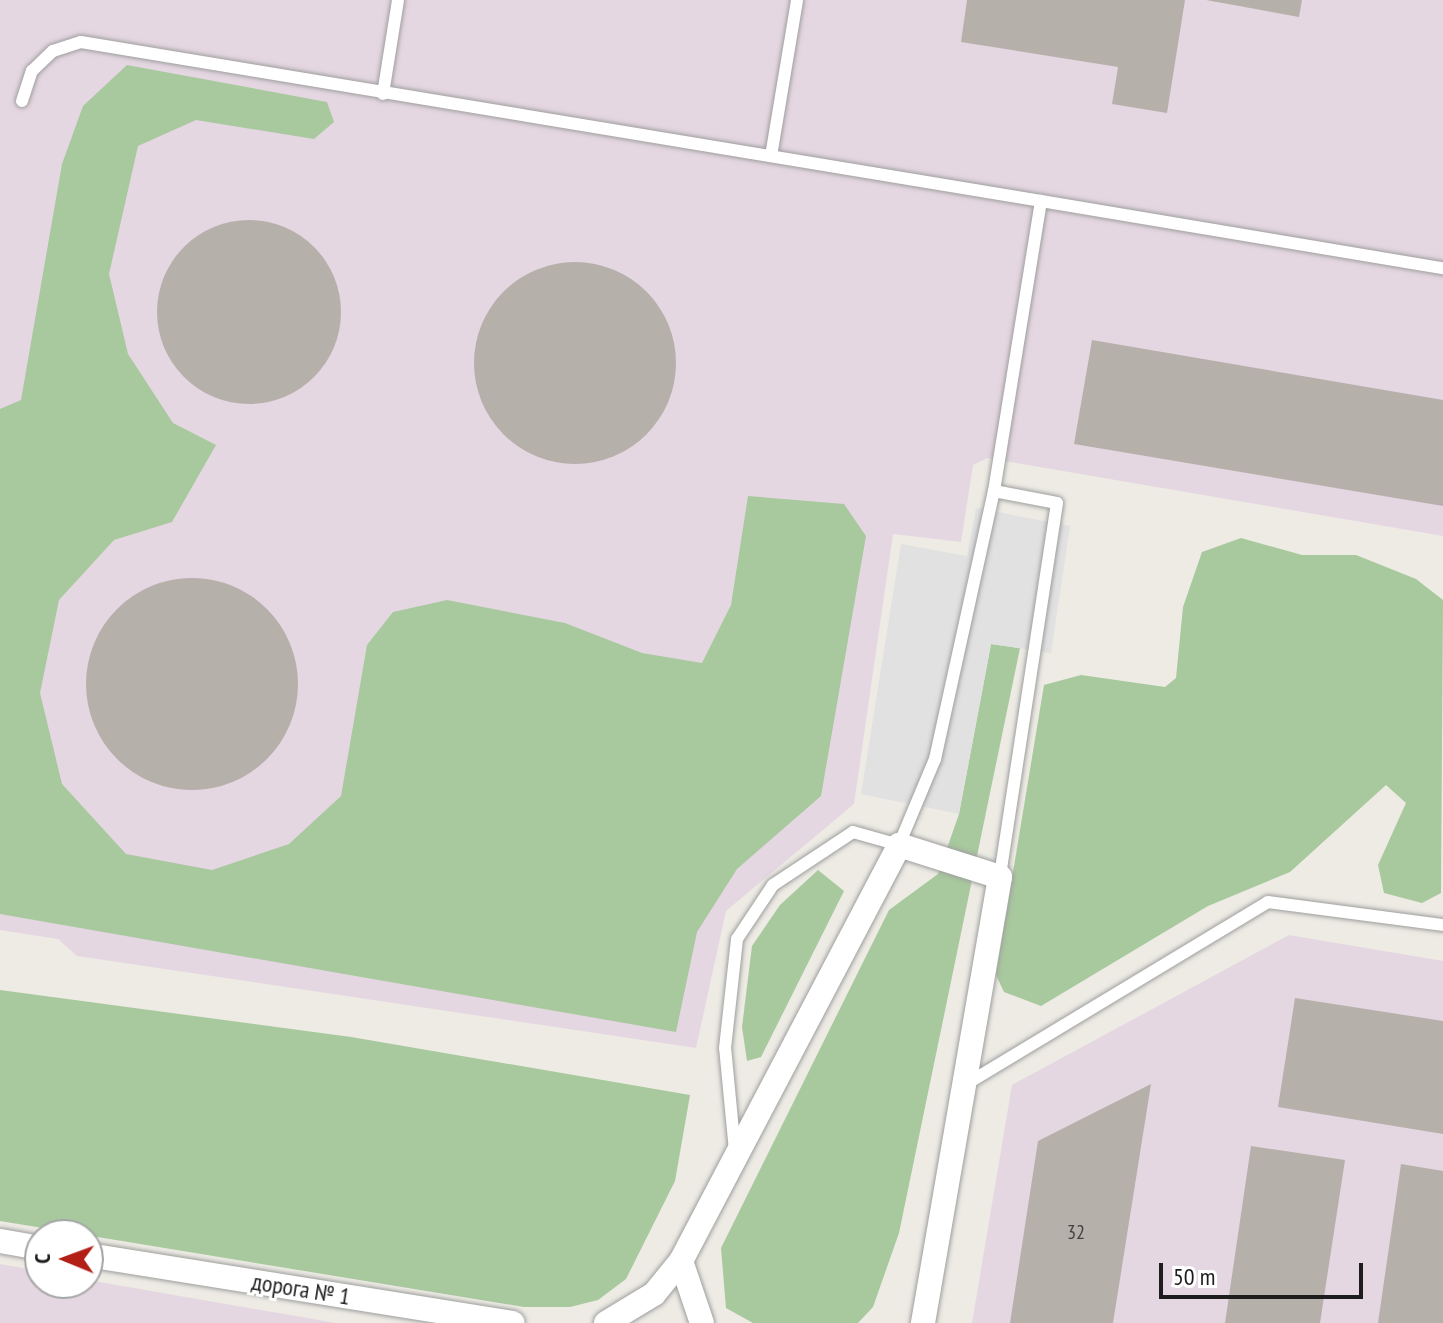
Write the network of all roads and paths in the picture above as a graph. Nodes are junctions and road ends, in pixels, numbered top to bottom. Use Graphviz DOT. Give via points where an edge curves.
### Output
graph roads {
  1 [pos="398,0"];
  2 [pos="797,0"];
  3 [pos="383,94"];
  4 [pos="22,101"];
  5 [pos="771,156"];
  6 [pos="1041,201"];
  7 [pos="1443,268"];
  8 [pos="994,491"];
  9 [pos="899,845"];
  10 [pos="1000,877"];
  11 [pos="1443,925"];
  12 [pos="968,1083"];
  13 [pos="736,1154"];
  14 [pos="0,1241"];
  15 [pos="24,1245"];
  16 [pos="104,1258"];
  17 [pos="681,1261"];
  18 [pos="513,1323"];
  19 [pos="606,1323"];
  20 [pos="702,1323"];
  21 [pos="923,1323"];
  1 -- 3 [label="lane"];
  2 -- 5 [label="lane"];
  3 -- 4 [label="lane" via="81,42 53,51 32,71"];
  3 -- 5 [label="lane"];
  5 -- 6 [label="lane"];
  6 -- 7 [label="lane"];
  6 -- 8 [label="lane"];
  8 -- 9 [label="lane" via="935,759"];
  8 -- 10 [label="lane" via="1057,503"];
  9 -- 10 [label="street"];
  9 -- 13 [label="street"];
  9 -- 13 [label="lane" via="853,832 773,885 737,939 725,1048"];
  10 -- 12 [label="street"];
  11 -- 12 [label="lane" via="1268,902"];
  12 -- 21 [label="street"];
  13 -- 17 [label="street"];
  14 -- 15 [label="street"];
  16 -- 18 [label="street, дорога № 1"];
  17 -- 19 [label="street" via="654,1294"];
  17 -- 20 [label="street"];
}
